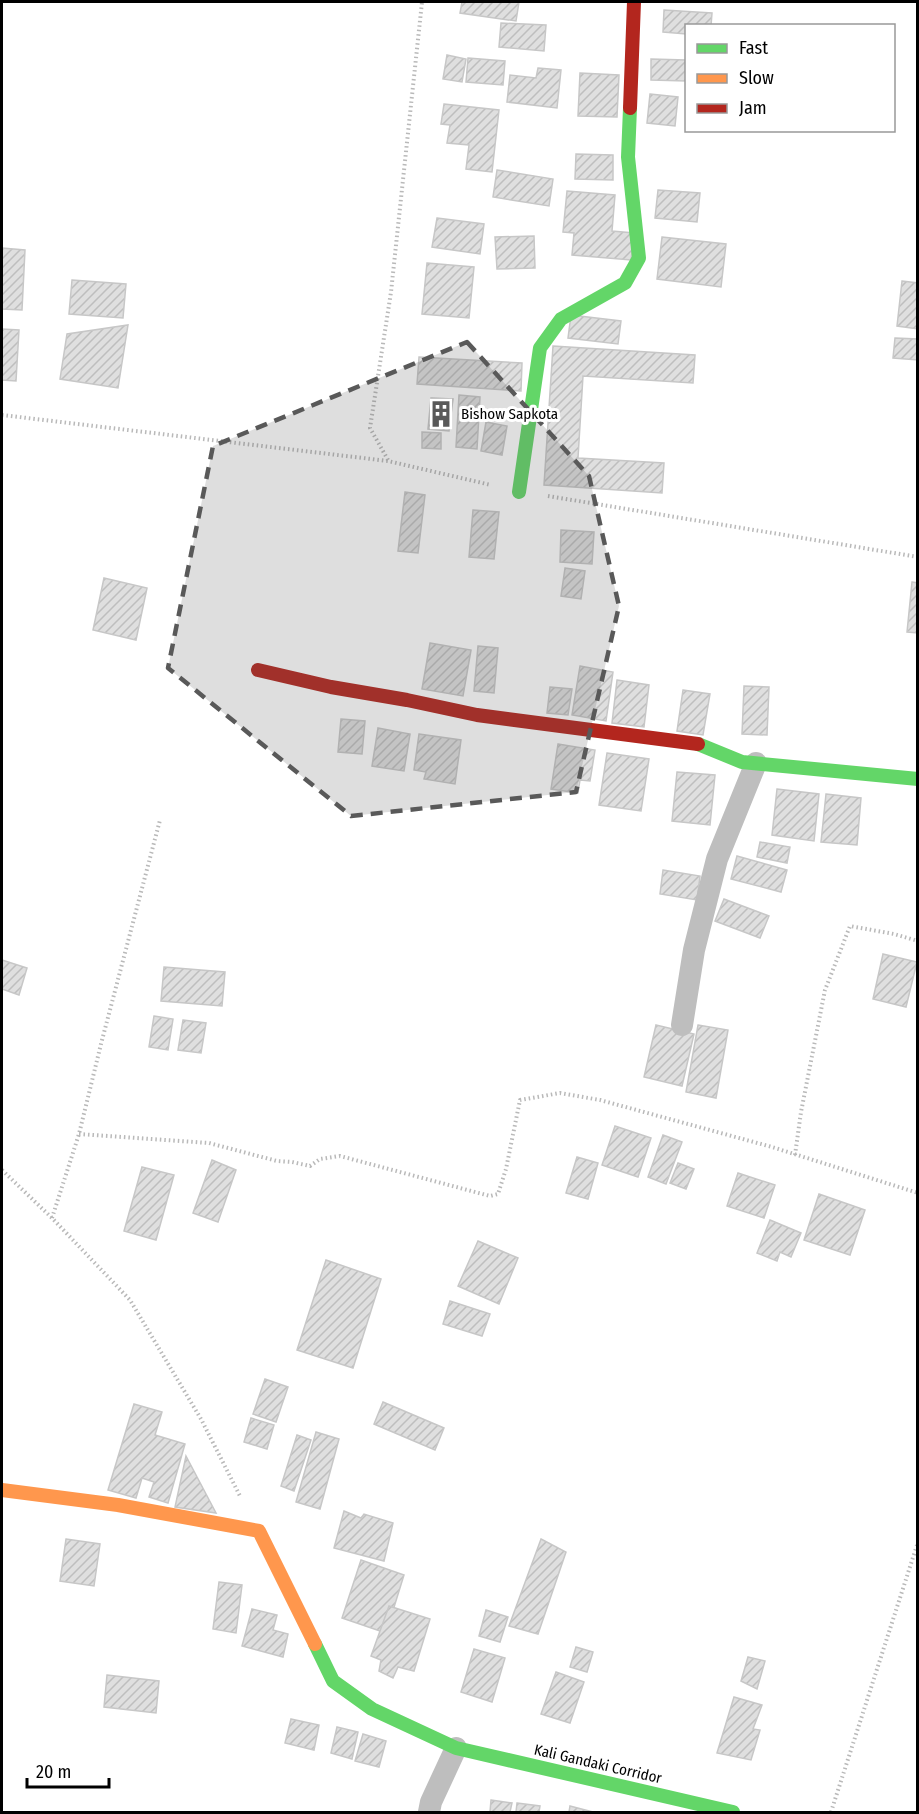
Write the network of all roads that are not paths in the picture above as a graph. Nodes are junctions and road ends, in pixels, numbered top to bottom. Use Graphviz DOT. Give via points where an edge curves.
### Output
graph roads {
  1 [pos="634,2"];
  2 [pos="519,492"];
  3 [pos="258,670"];
  4 [pos="756,763"];
  5 [pos="918,779"];
  6 [pos="682,1025"];
  7 [pos="2,1490"];
  8 [pos="456,1748"];
  9 [pos="429,1812"];
  10 [pos="733,1812"];
  1 -- 2 [label="street" via="628,157 639,258 625,283 561,319 540,348"];
  3 -- 4 [label="street" via="477,715 697,743 742,762"];
  4 -- 5 [label="street"];
  4 -- 6 [label="street" via="717,859 694,950"];
  7 -- 8 [label="street, Kali Gandaki Corridor" via="118,1505 259,1531 333,1681 372,1710"];
  8 -- 9 [label="street"];
  8 -- 10 [label="street, Kali Gandaki Corridor"];
}
